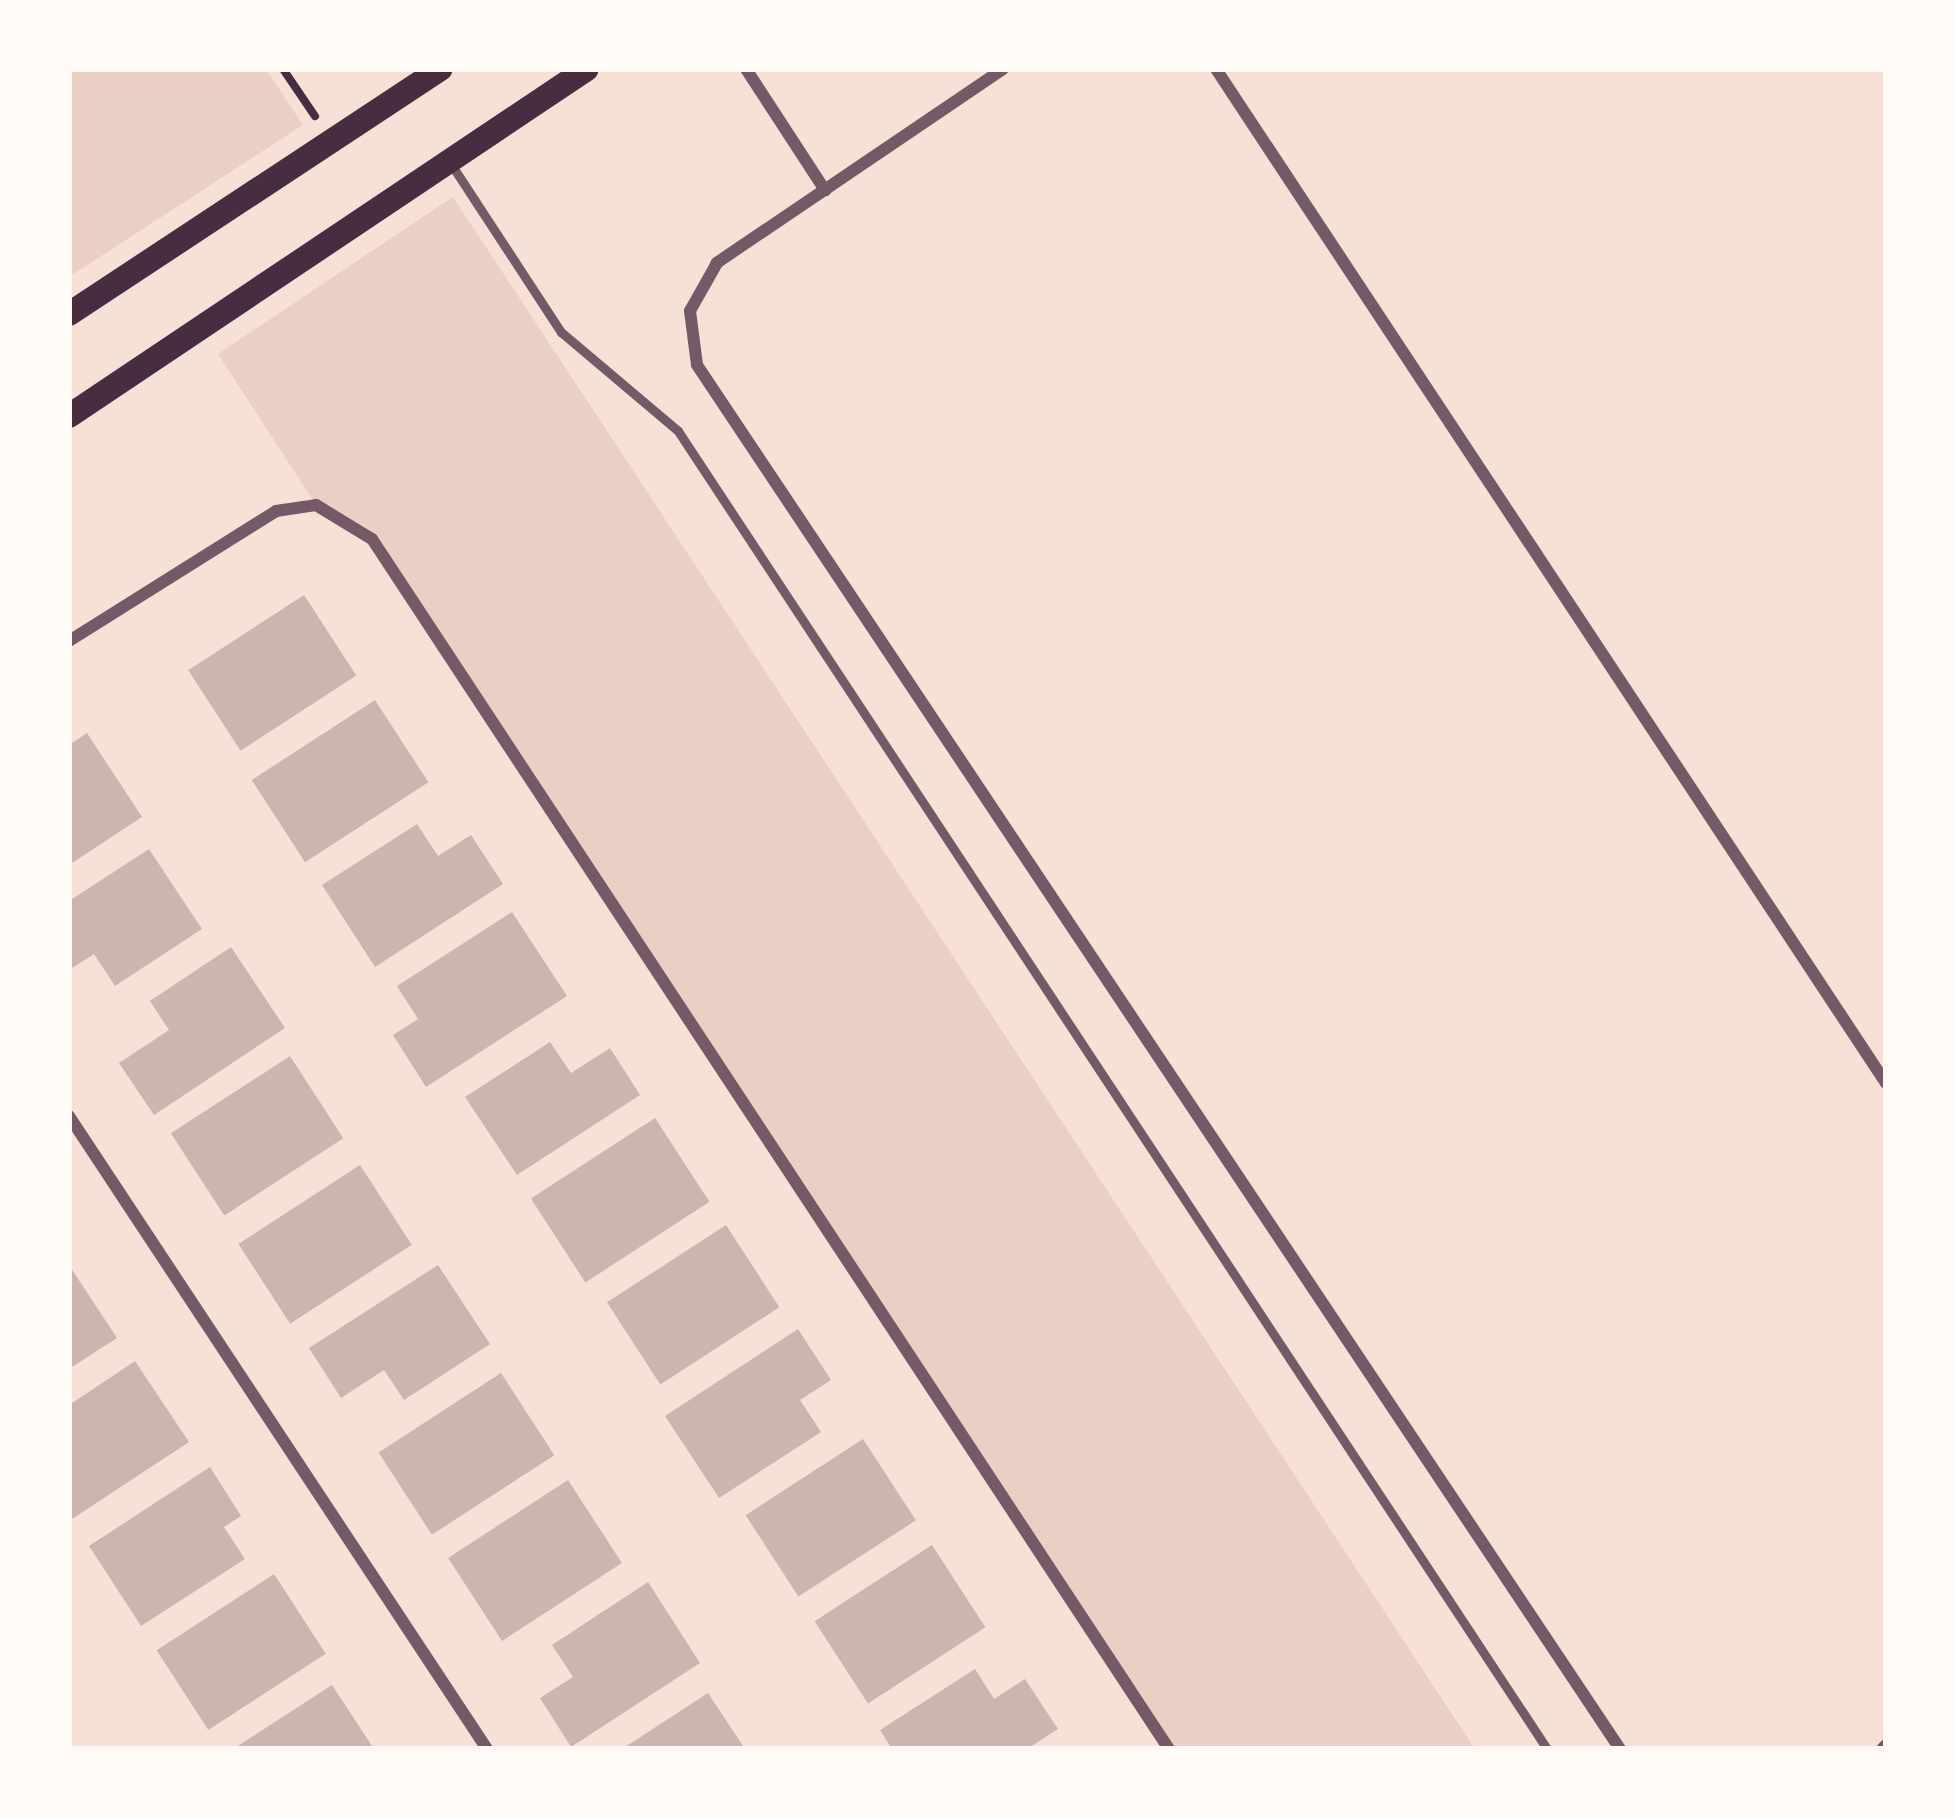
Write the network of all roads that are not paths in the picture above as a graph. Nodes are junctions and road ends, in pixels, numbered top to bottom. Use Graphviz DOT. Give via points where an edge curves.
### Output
graph roads {
  1 [pos="441,69"];
  2 [pos="586,69"];
  3 [pos="746,69"];
  4 [pos="1003,69"];
  5 [pos="1216,69"];
  6 [pos="449,161"];
  7 [pos="825,190"];
  8 [pos="69,314"];
  9 [pos="69,416"];
  10 [pos="69,641"];
  11 [pos="1886,1083"];
  12 [pos="69,1116"];
  13 [pos="487,1749"];
  14 [pos="1169,1749"];
  15 [pos="1547,1749"];
  16 [pos="1620,1749"];
  1 -- 8 [label="main road"];
  2 -- 6 [label="main road"];
  3 -- 7 [label="street"];
  4 -- 7 [label="street"];
  5 -- 11 [label="street"];
  6 -- 9 [label="main road"];
  6 -- 15 [label="lane" via="561,332 678,431"];
  7 -- 16 [label="street" via="716,263 690,311 697,365"];
  10 -- 14 [label="street" via="276,511 316,505 372,538"];
  12 -- 13 [label="street"];
}
